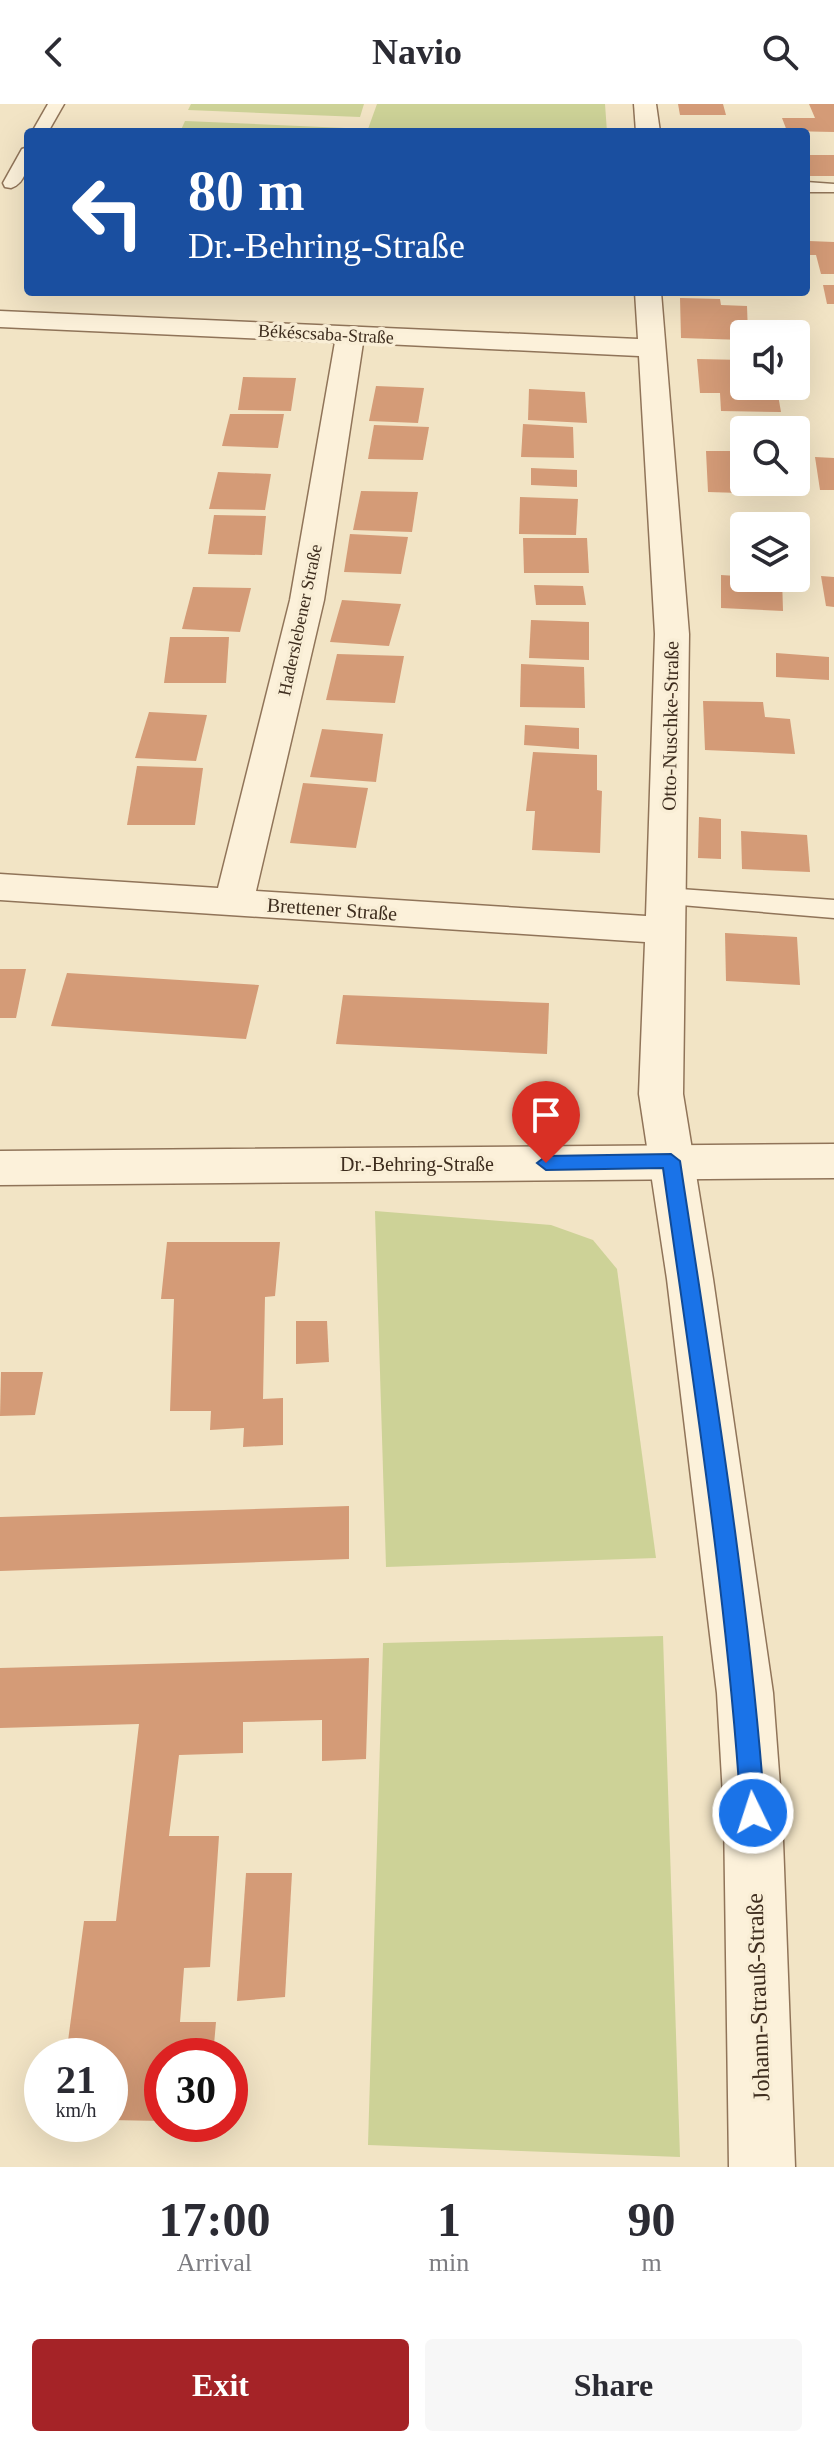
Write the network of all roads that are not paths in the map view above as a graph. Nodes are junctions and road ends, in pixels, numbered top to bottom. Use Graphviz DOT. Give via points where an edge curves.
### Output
graph roads {
  1 [pos="56,104"];
  2 [pos="645,104"];
  3 [pos="42,128"];
  4 [pos="648,128"];
  5 [pos="24,159"];
  6 [pos="11,183"];
  7 [pos="810,187"];
  8 [pos="831,188"];
  9 [pos="648,296"];
  10 [pos="0,319"];
  11 [pos="350,335"];
  12 [pos="651,348"];
  13 [pos="0,887"];
  14 [pos="234,902"];
  15 [pos="834,909"];
  16 [pos="665,914"];
  17 [pos="671,1161"];
  18 [pos="834,1161"];
  19 [pos="0,1168"];
  20 [pos="762,2167"];
  1 -- 3 [label="lane"];
  2 -- 4 [label="street"];
  5 -- 6 [label="lane"];
  7 -- 8 [label="lane"];
  9 -- 12 [label="street, Otto-Nuschke-Straße"];
  10 -- 11 [label="street, Békéscsaba-Straße"];
  11 -- 12 [label="street, Békéscsaba-Straße"];
  11 -- 14 [label="street, Haderslebener Straße" via="307,600"];
  12 -- 16 [label="street, Otto-Nuschke-Straße" via="672,634"];
  13 -- 14 [label="street, Brettener Straße"];
  14 -- 16 [label="street, Brettener Straße"];
  15 -- 16 [label="lane"];
  16 -- 17 [label="street, Otto-Nuschke-Straße" via="660,1060"];
  17 -- 18 [label="street, Dr.-Behring-Straße"];
  17 -- 19 [label="street, Dr.-Behring-Straße"];
  17 -- 20 [label="street, Johann-Strauß-Straße" via="745,1693"];
}
